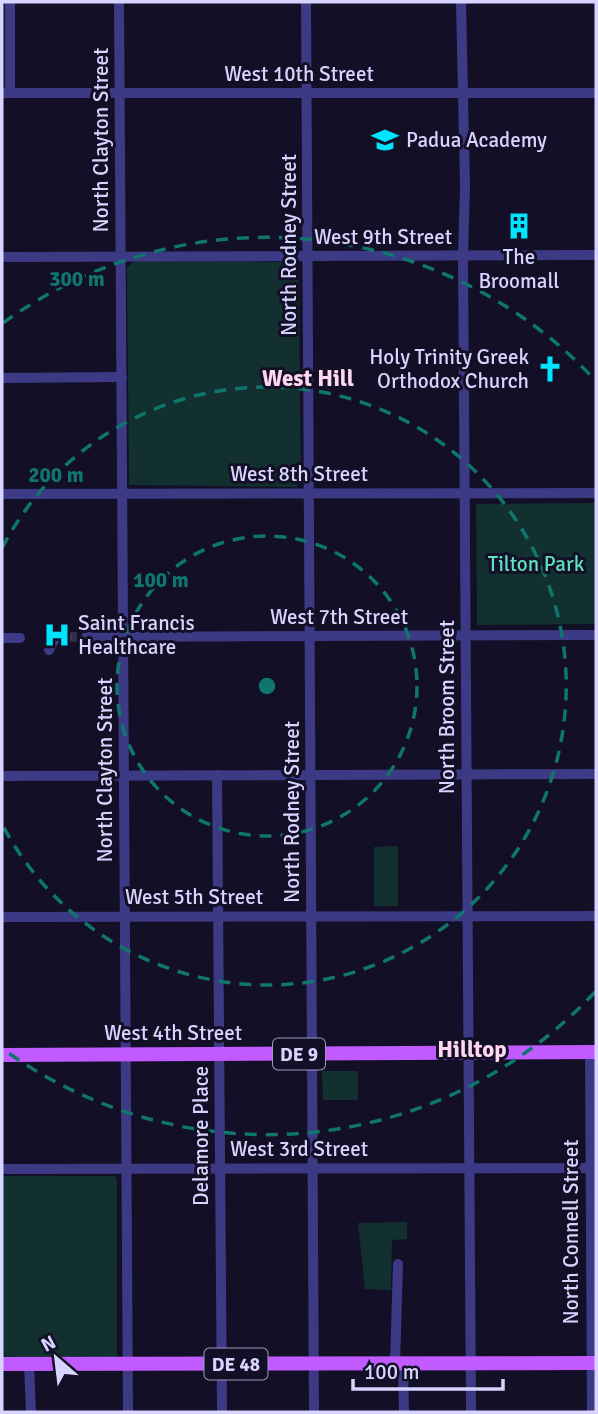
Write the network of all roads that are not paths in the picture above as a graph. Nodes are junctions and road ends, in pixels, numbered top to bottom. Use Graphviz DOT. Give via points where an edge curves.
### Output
graph roads {
  1 [pos="10,2"];
  2 [pos="119,2"];
  3 [pos="306,2"];
  4 [pos="461,2"];
  5 [pos="6,93"];
  6 [pos="120,93"];
  7 [pos="307,93"];
  8 [pos="462,93"];
  9 [pos="596,93"];
  10 [pos="596,255"];
  11 [pos="121,256"];
  12 [pos="308,256"];
  13 [pos="463,256"];
  14 [pos="2,257"];
  15 [pos="122,377"];
  16 [pos="2,378"];
  17 [pos="465,493"];
  18 [pos="596,493"];
  19 [pos="2,494"];
  20 [pos="122,494"];
  21 [pos="309,494"];
  22 [pos="596,635"];
  23 [pos="123,636"];
  24 [pos="310,636"];
  25 [pos="466,636"];
  26 [pos="67,637"];
  27 [pos="86,637"];
  28 [pos="2,638"];
  29 [pos="20,638"];
  30 [pos="49,650"];
  31 [pos="596,774"];
  32 [pos="124,775"];
  33 [pos="217,775"];
  34 [pos="311,775"];
  35 [pos="467,775"];
  36 [pos="2,776"];
  37 [pos="312,916"];
  38 [pos="468,916"];
  39 [pos="596,916"];
  40 [pos="2,917"];
  41 [pos="125,917"];
  42 [pos="218,917"];
  43 [pos="593,1052"];
  44 [pos="469,1053"];
  45 [pos="126,1054"];
  46 [pos="219,1054"];
  47 [pos="312,1054"];
  48 [pos="2,1055"];
  49 [pos="470,1168"];
  50 [pos="593,1168"];
  51 [pos="2,1169"];
  52 [pos="127,1169"];
  53 [pos="220,1169"];
  54 [pos="313,1169"];
  55 [pos="398,1264"];
  56 [pos="471,1363"];
  57 [pos="594,1363"];
  58 [pos="2,1364"];
  59 [pos="29,1364"];
  60 [pos="128,1364"];
  61 [pos="222,1364"];
  62 [pos="314,1364"];
  63 [pos="399,1364"];
  64 [pos="30,1412"];
  65 [pos="128,1412"];
  66 [pos="222,1412"];
  67 [pos="314,1412"];
  68 [pos="404,1412"];
  69 [pos="471,1412"];
  70 [pos="592,1412"];
  1 -- 5 [label="street"];
  2 -- 6 [label="street, North Clayton Street"];
  3 -- 7 [label="street, North Rodney Street"];
  4 -- 8 [label="street, North Broom Street"];
  5 -- 6 [label="street, West 10th Street"];
  6 -- 7 [label="street, West 10th Street"];
  6 -- 11 [label="street, North Clayton Street"];
  7 -- 8 [label="street, West 10th Street"];
  7 -- 12 [label="street, North Rodney Street"];
  8 -- 9 [label="street, West 10th Street"];
  8 -- 13 [label="street, North Broom Street"];
  10 -- 13 [label="street, West 9th Street"];
  11 -- 12 [label="street, West 9th Street"];
  11 -- 14 [label="street, West 9th Street"];
  11 -- 15 [label="street, North Clayton Street"];
  12 -- 13 [label="street, West 9th Street"];
  12 -- 21 [label="street, North Rodney Street"];
  13 -- 17 [label="street, North Broom Street"];
  15 -- 16 [label="street"];
  15 -- 20 [label="street, North Clayton Street"];
  17 -- 18 [label="street, West 8th Street"];
  17 -- 21 [label="street, West 8th Street"];
  17 -- 25 [label="street, North Broom Street"];
  19 -- 20 [label="street, West 8th Street"];
  20 -- 21 [label="street, West 8th Street"];
  20 -- 23 [label="street, North Clayton Street"];
  21 -- 24 [label="street, North Rodney Street"];
  22 -- 25 [label="street, West 7th Street"];
  23 -- 24 [label="street, West 7th Street"];
  23 -- 27 [label="street, West 7th Street"];
  23 -- 32 [label="street, North Clayton Street"];
  24 -- 25 [label="street, West 7th Street"];
  24 -- 34 [label="street, North Rodney Street"];
  25 -- 35 [label="street, North Broom Street"];
  26 -- 30 [label="street" via="54,640"];
  28 -- 29 [label="street"];
  31 -- 35 [label="street"];
  32 -- 33 [label="street"];
  32 -- 36 [label="street"];
  32 -- 41 [label="street, North Clayton Street"];
  33 -- 34 [label="street"];
  33 -- 42 [label="street, Delamore Place"];
  34 -- 35 [label="street"];
  34 -- 37 [label="street, North Rodney Street"];
  35 -- 38 [label="street, North Broom Street"];
  37 -- 38 [label="street, West 5th Street"];
  37 -- 42 [label="street, West 5th Street"];
  37 -- 47 [label="street, North Rodney Street"];
  38 -- 39 [label="street, West 5th Street"];
  38 -- 44 [label="street, North Broom Street"];
  40 -- 41 [label="street, West 5th Street"];
  41 -- 42 [label="street, West 5th Street"];
  41 -- 45 [label="street, North Clayton Street"];
  42 -- 46 [label="street, Delamore Place"];
  43 -- 44 [label="main road, West 4th Street / DE 9"];
  43 -- 50 [label="street, North Connell Street"];
  44 -- 47 [label="main road, West 4th Street / DE 9"];
  44 -- 49 [label="street, North Broom Street"];
  45 -- 46 [label="main road, West 4th Street / DE 9"];
  45 -- 48 [label="main road, West 4th Street / DE 9"];
  45 -- 52 [label="street, North Clayton Street"];
  46 -- 47 [label="main road, West 4th Street / DE 9"];
  46 -- 53 [label="street, Delamore Place"];
  47 -- 54 [label="street, North Rodney Street"];
  49 -- 50 [label="street, West 3rd Street"];
  49 -- 54 [label="street, West 3rd Street"];
  49 -- 56 [label="street, North Broom Street"];
  50 -- 57 [label="street, North Connell Street"];
  51 -- 52 [label="street, West 3rd Street"];
  52 -- 53 [label="street, West 3rd Street"];
  52 -- 60 [label="street, North Clayton Street"];
  53 -- 54 [label="street, West 3rd Street"];
  53 -- 61 [label="street, Delamore Place"];
  54 -- 62 [label="street, North Rodney Street"];
  55 -- 63 [label="street"];
  56 -- 57 [label="main road, DE 48"];
  56 -- 63 [label="main road, DE 48"];
  56 -- 69 [label="street, North Broom Street"];
  57 -- 70 [label="street, North Connell Street"];
  58 -- 59 [label="main road, DE 48"];
  59 -- 60 [label="main road, DE 48"];
  59 -- 64 [label="street"];
  60 -- 61 [label="main road, DE 48"];
  60 -- 65 [label="street, North Clayton Street"];
  61 -- 62 [label="main road, DE 48"];
  61 -- 66 [label="street, Delamore Place"];
  62 -- 63 [label="main road, DE 48"];
  62 -- 67 [label="street, North Rodney Street"];
  63 -- 68 [label="street"];
}
